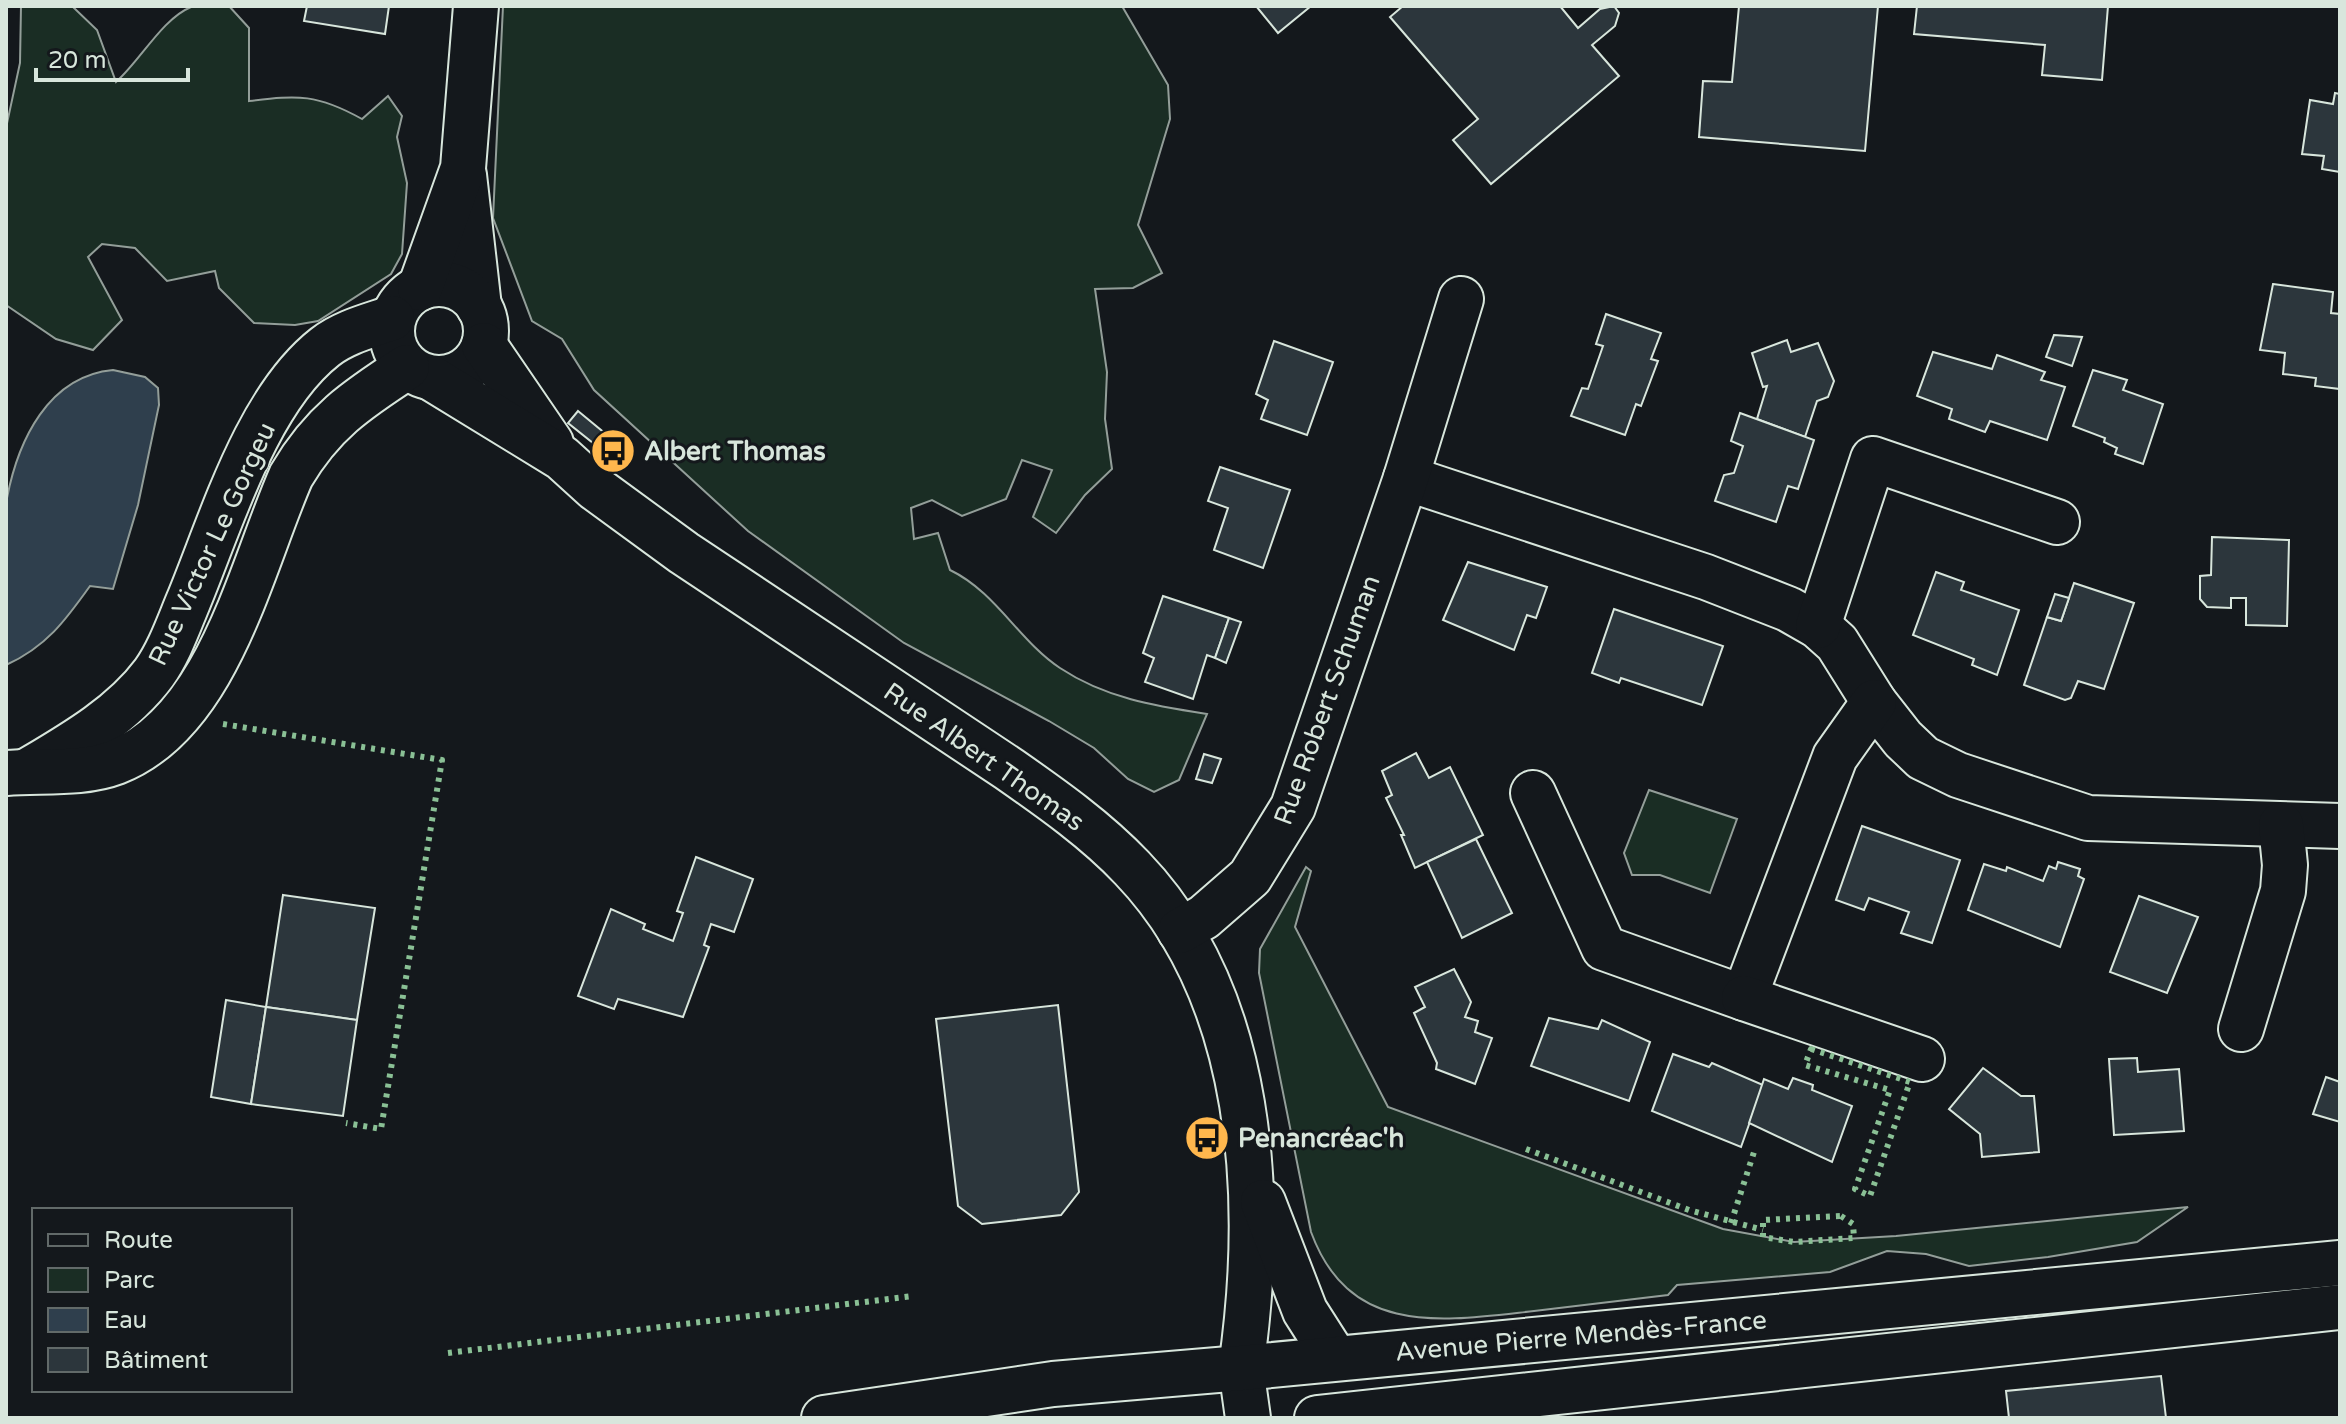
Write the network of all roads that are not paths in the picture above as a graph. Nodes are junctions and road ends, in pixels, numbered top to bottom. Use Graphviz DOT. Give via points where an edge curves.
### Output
graph roads {
  1 [pos="476,6"];
  2 [pos="463,168"];
  3 [pos="1461,299"];
  4 [pos="406,303"];
  5 [pos="481,326"];
  6 [pos="420,373"];
  7 [pos="562,458"];
  8 [pos="1406,478"];
  9 [pos="2057,522"];
  10 [pos="1818,626"];
  11 [pos="1874,702"];
  12 [pos="17,772"];
  13 [pos="1533,793"];
  14 [pos="2281,825"];
  15 [pos="2340,826"];
  16 [pos="1180,931"];
  17 [pos="1744,998"];
  18 [pos="2241,1029"];
  19 [pos="1922,1059"];
  20 [pos="1252,1171"];
  21 [pos="2340,1263"];
  22 [pos="2340,1307"];
  23 [pos="1335,1358"];
  24 [pos="1241,1368"];
  25 [pos="1334,1417"];
  26 [pos="824,1418"];
  27 [pos="1248,1418"];
  1 -- 2 [label="street, Rue Albert Thomas"];
  2 -- 4 [label="street, Rue Albert Thomas"];
  2 -- 5 [label="street, Rue Albert Thomas"];
  3 -- 8 [label="street, Rue Robert Schuman"];
  4 -- 5 [label="street" via="451,286 466,292"];
  4 -- 6 [label="street" via="392,339"];
  4 -- 12 [label="street, Rue Victor Le Gorgeu" via="336,340 301,372 270,414 175,634 141,690 74,743"];
  5 -- 6 [label="street" via="475,362 463,372 448,378"];
  5 -- 7 [label="street, Rue Albert Thomas"];
  6 -- 7 [label="street, Rue Albert Thomas"];
  6 -- 12 [label="street, Rue Victor Le Gorgeu" via="341,413 307,448 211,669 177,717 149,743 114,763"];
  7 -- 16 [label="street, Rue Albert Thomas" via="684,553 1061,806 1133,869"];
  8 -- 10 [label="street" via="1752,593"];
  8 -- 16 [label="street, Rue Robert Schuman" via="1283,828 1236,892"];
  9 -- 10 [label="street" via="1873,459"];
  10 -- 11 [label="street" via="1837,643"];
  11 -- 14 [label="street" via="1903,739 1937,767 2088,818"];
  11 -- 17 [label="street" via="1835,757"];
  13 -- 17 [label="street" via="1604,948"];
  14 -- 15 [label="street"];
  14 -- 18 [label="street" via="2283,891"];
  16 -- 20 [label="street, Rue Albert Thomas" via="1224,1035"];
  17 -- 19 [label="street"];
  20 -- 23 [label="street, Rue Albert Thomas" via="1286,1268"];
  20 -- 24 [label="street, Rue Albert Thomas" via="1251,1275"];
  21 -- 23 [label="street, Avenue Pierre Mendès-France"];
  22 -- 25 [label="street, Avenue Pierre Mendès-France"];
  23 -- 24 [label="street, Avenue Pierre Mendès-France"];
  23 -- 25 [label="street"];
  24 -- 26 [label="street, Avenue Pierre Mendès-France" via="1053,1384"];
  24 -- 27 [label="street, Rue Albert Thomas"];
}
